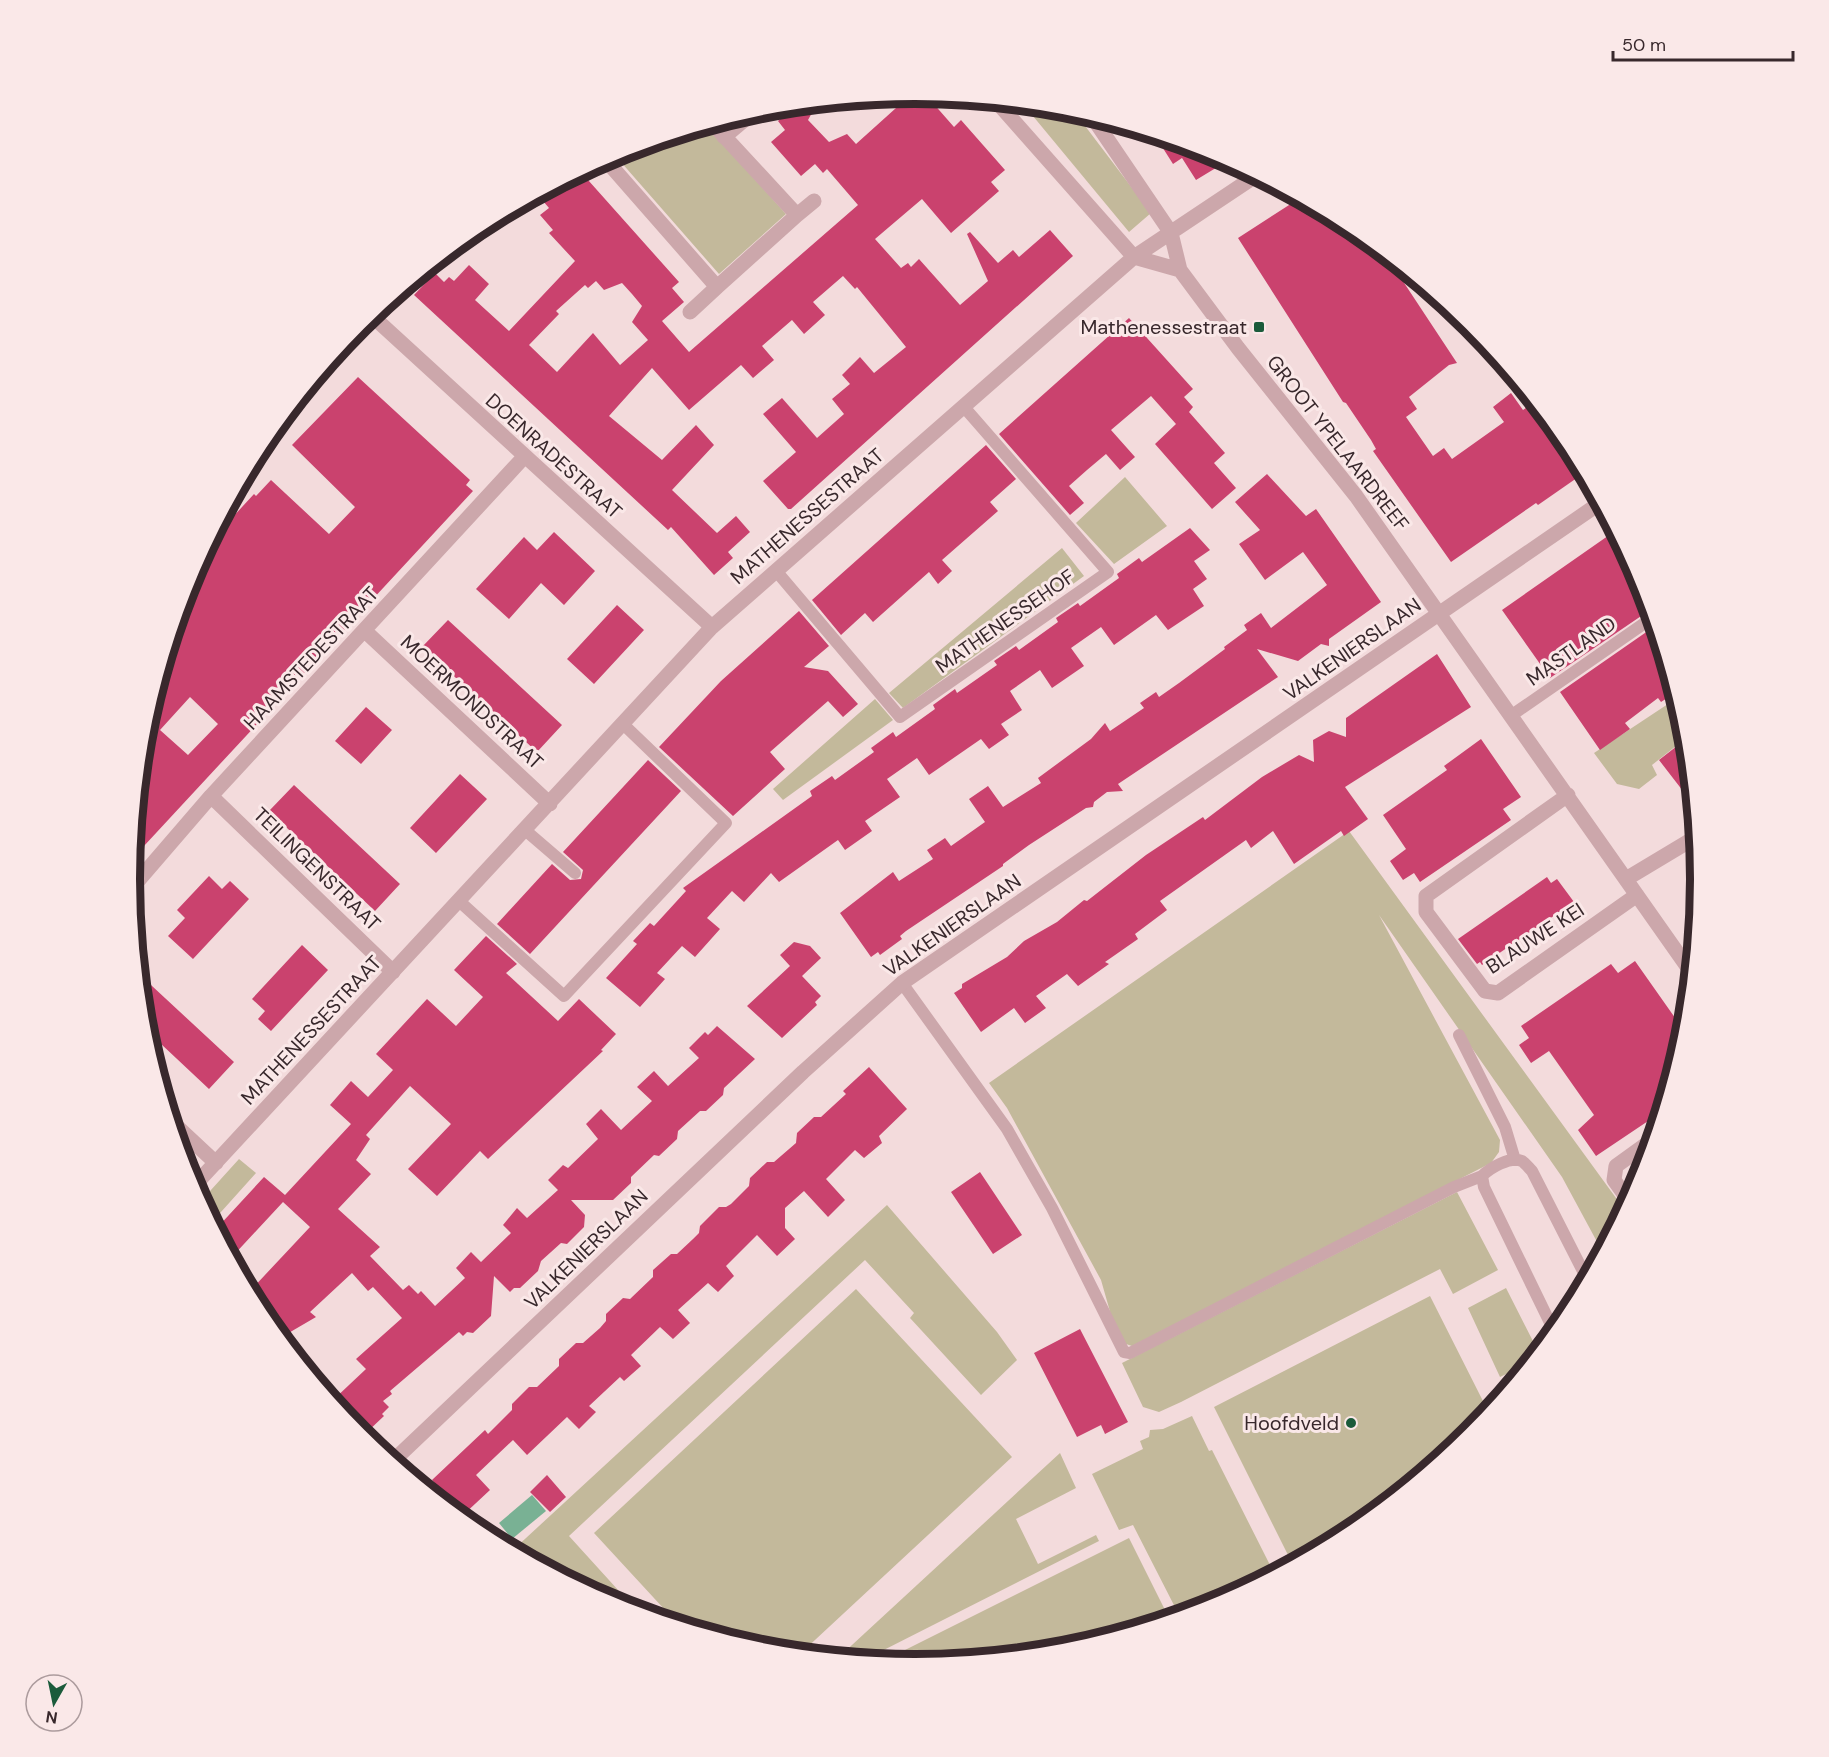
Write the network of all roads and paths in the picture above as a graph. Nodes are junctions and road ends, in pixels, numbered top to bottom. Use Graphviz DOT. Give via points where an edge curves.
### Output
graph roads {
  1 [pos="1003,109"];
  2 [pos="740,124"];
  3 [pos="1098,126"];
  4 [pos="717,129"];
  5 [pos="724,137"];
  6 [pos="611,165"];
  7 [pos="1250,180"];
  8 [pos="814,201"];
  9 [pos="797,215"];
  10 [pos="1171,233"];
  11 [pos="1134,257"];
  12 [pos="1180,270"];
  13 [pos="717,287"];
  14 [pos="690,312"];
  15 [pos="377,320"];
  16 [pos="964,407"];
  17 [pos="524,457"];
  18 [pos="1594,507"];
  19 [pos="777,572"];
  20 [pos="1440,614"];
  21 [pos="1646,622"];
  22 [pos="712,627"];
  23 [pos="366,631"];
  24 [pos="1512,715"];
  25 [pos="623,724"];
  26 [pos="1568,795"];
  27 [pos="211,796"];
  28 [pos="550,804"];
  29 [pos="525,830"];
  30 [pos="1689,841"];
  31 [pos="575,873"];
  32 [pos="140,878"];
  33 [pos="1626,879"];
  34 [pos="1637,895"];
  35 [pos="459,902"];
  36 [pos="1685,963"];
  37 [pos="393,972"];
  38 [pos="902,982"];
  39 [pos="1460,1035"];
  40 [pos="182,1132"];
  41 [pos="1641,1148"];
  42 [pos="1515,1160"];
  43 [pos="216,1163"];
  44 [pos="1482,1176"];
  45 [pos="200,1180"];
  46 [pos="1623,1192"];
  47 [pos="1583,1271"];
  48 [pos="1549,1322"];
  49 [pos="398,1456"];
  1 -- 11 [label="street"];
  2 -- 5 [label="street"];
  3 -- 10 [label="street, GROOT YPELAARDREEF"];
  4 -- 5 [label="street"];
  5 -- 9 [label="street"];
  6 -- 13 [label="street"];
  7 -- 10 [label="street, MATHENESSESTRAAT"];
  8 -- 9 [label="street"];
  9 -- 13 [label="street"];
  10 -- 11 [label="street, MATHENESSESTRAAT"];
  10 -- 12 [label="street, GROOT YPELAARDREEF"];
  11 -- 12 [label="street"];
  11 -- 16 [label="street, MATHENESSESTRAAT"];
  12 -- 20 [label="street, GROOT YPELAARDREEF" via="1356,496"];
  13 -- 14 [label="street"];
  15 -- 17 [label="street, DOENRADESTRAAT"];
  16 -- 19 [label="street, MATHENESSESTRAAT"];
  16 -- 19 [label="lane, MATHENESSEHOF" via="1108,572 900,717"];
  17 -- 22 [label="street, DOENRADESTRAAT"];
  17 -- 23 [label="street, HAAMSTEDESTRAAT"];
  18 -- 20 [label="street, VALKENIERSLAAN"];
  19 -- 22 [label="street, MATHENESSESTRAAT"];
  20 -- 24 [label="street"];
  20 -- 38 [label="street, VALKENIERSLAAN"];
  21 -- 24 [label="lane, MASTLAND"];
  22 -- 25 [label="street, MATHENESSESTRAAT"];
  23 -- 27 [label="street, HAAMSTEDESTRAAT"];
  23 -- 28 [label="street, MOERMONDSTRAAT"];
  24 -- 26 [label="street"];
  25 -- 28 [label="street, MATHENESSESTRAAT"];
  25 -- 35 [label="lane" via="726,824 564,996"];
  26 -- 33 [label="street"];
  26 -- 34 [label="street, BLAUWE KEI" via="1426,896 1426,912 1485,991 1498,993"];
  27 -- 32 [label="street, HAAMSTEDESTRAAT"];
  27 -- 37 [label="street, TEILINGENSTRAAT"];
  28 -- 29 [label="street, MATHENESSESTRAAT"];
  29 -- 31 [label="lane"];
  29 -- 35 [label="street, MATHENESSESTRAAT"];
  30 -- 33 [label="street"];
  33 -- 34 [label="street"];
  34 -- 36 [label="street"];
  35 -- 37 [label="street, MATHENESSESTRAAT"];
  37 -- 43 [label="street, MATHENESSESTRAAT"];
  38 -- 44 [label="lane" via="1007,1129 1052,1208 1124,1352 1130,1353"];
  38 -- 49 [label="street, VALKENIERSLAAN"];
  39 -- 42 [label="lane" via="1504,1127"];
  40 -- 43 [label="street"];
  41 -- 46 [label="street" via="1616,1166 1614,1179"];
  42 -- 44 [label="lane" via="1489,1169"];
  42 -- 47 [label="lane" via="1532,1171"];
  43 -- 45 [label="street, MATHENESSESTRAAT"];
  44 -- 48 [label="lane" via="1496,1216"];
}
